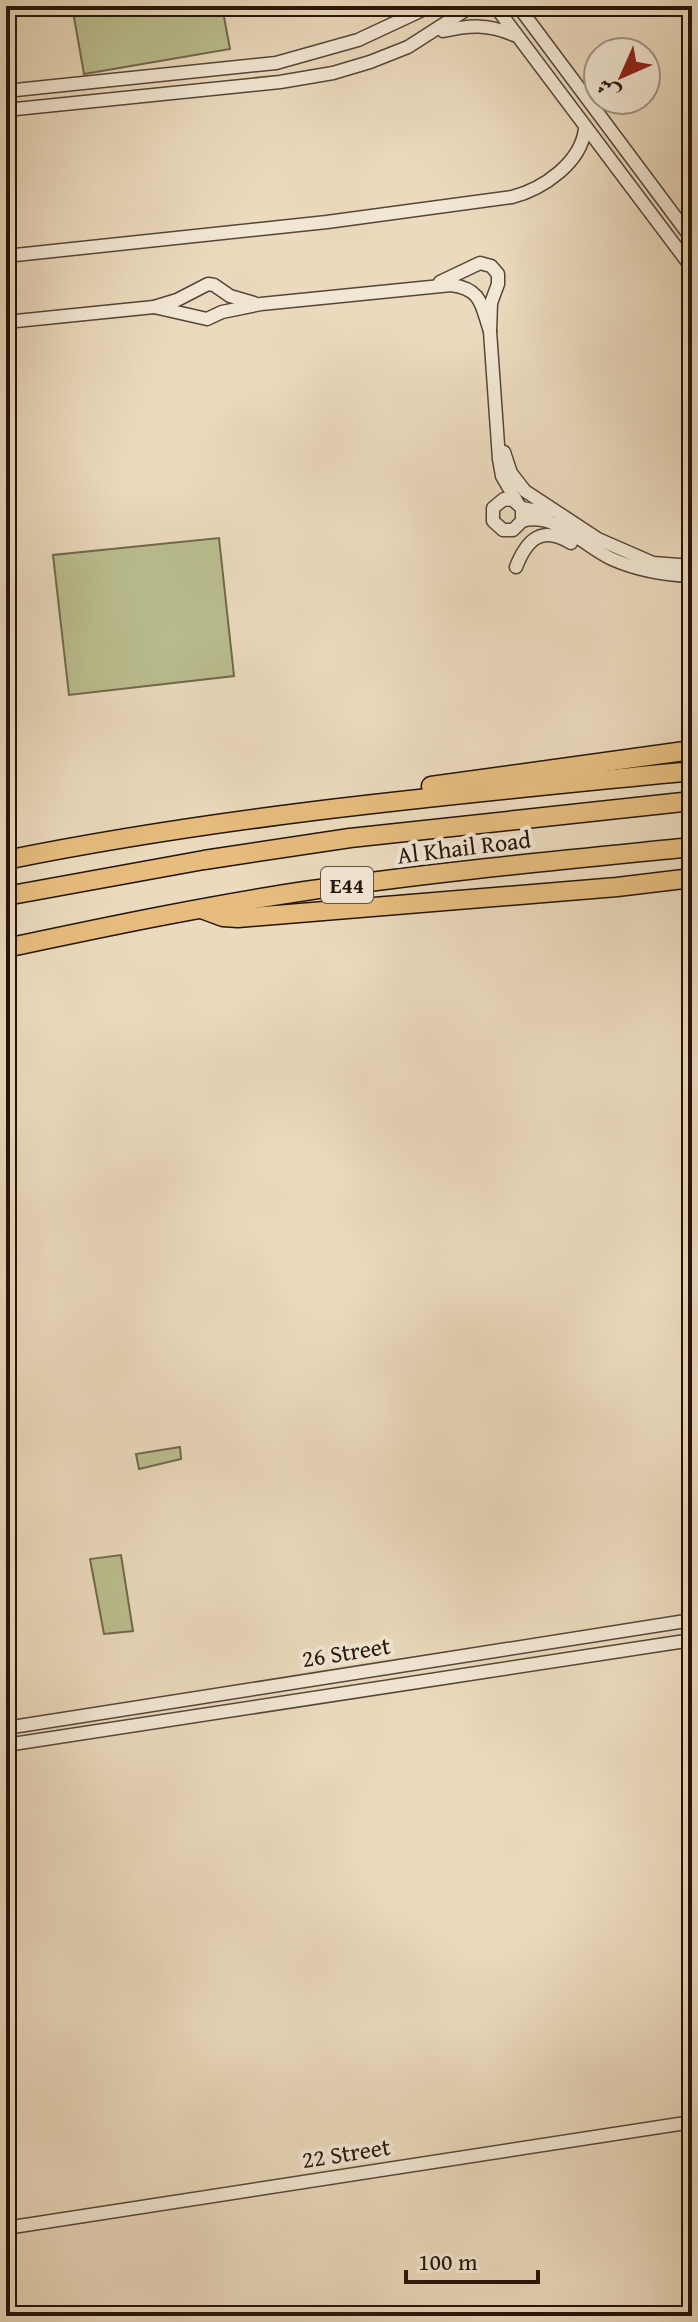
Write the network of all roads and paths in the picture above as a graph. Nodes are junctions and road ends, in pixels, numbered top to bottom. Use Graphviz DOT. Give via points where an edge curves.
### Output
graph roads {
  1 [pos="418,6"];
  2 [pos="431,6"];
  3 [pos="472,6"];
  4 [pos="495,6"];
  5 [pos="518,6"];
  6 [pos="530,6"];
  7 [pos="407,19"];
  8 [pos="532,25"];
  9 [pos="432,34"];
  10 [pos="517,36"];
  11 [pos="6,91"];
  12 [pos="6,110"];
  13 [pos="585,129"];
  14 [pos="604,153"];
  15 [pos="574,157"];
  16 [pos="692,239"];
  17 [pos="6,256"];
  18 [pos="692,268"];
  19 [pos="433,285"];
  20 [pos="261,304"];
  21 [pos="154,307"];
  22 [pos="6,322"];
  23 [pos="490,331"];
  24 [pos="499,434"];
  25 [pos="520,510"];
  26 [pos="566,520"];
  27 [pos="692,564"];
  28 [pos="516,567"];
  29 [pos="665,574"];
  30 [pos="692,576"];
  31 [pos="692,750"];
  32 [pos="692,771"];
  33 [pos="692,801"];
  34 [pos="392,802"];
  35 [pos="692,847"];
  36 [pos="6,860"];
  37 [pos="692,878"];
  38 [pos="6,896"];
  39 [pos="201,909"];
  40 [pos="6,948"];
  41 [pos="692,1620"];
  42 [pos="692,1640"];
  43 [pos="487,1652"];
  44 [pos="484,1673"];
  45 [pos="6,1728"];
  46 [pos="6,1745"];
  47 [pos="692,2122"];
  48 [pos="6,2228"];
  1 -- 7 [label="street"];
  2 -- 7 [label="street"];
  3 -- 9 [label="street"];
  4 -- 10 [label="street"];
  5 -- 8 [label="street"];
  6 -- 8 [label="street"];
  7 -- 11 [label="street" via="338,47 276,63"];
  8 -- 16 [label="street"];
  9 -- 10 [label="street" via="476,24"];
  9 -- 12 [label="street" via="370,62 314,77"];
  10 -- 13 [label="street"];
  13 -- 14 [label="street"];
  13 -- 15 [label="street"];
  14 -- 15 [label="street"];
  14 -- 18 [label="street"];
  15 -- 17 [label="street" via="542,185 504,198"];
  19 -- 20 [label="street"];
  19 -- 23 [label="street" via="473,290"];
  19 -- 23 [label="street" via="480,263 495,269 499,279"];
  20 -- 21 [label="street" via="207,319"];
  20 -- 21 [label="street" via="208,284"];
  21 -- 22 [label="street"];
  23 -- 24 [label="street"];
  24 -- 25 [label="street" via="500,468"];
  24 -- 26 [label="street" via="517,483"];
  25 -- 26 [label="street" via="539,510"];
  25 -- 29 [label="street" via="553,523 610,559"];
  26 -- 27 [label="street" via="645,559"];
  28 -- 29 [label="street" via="528,543 549,535 617,569 651,577"];
  29 -- 30 [label="street"];
  31 -- 34 [label="highway" via="424,787"];
  32 -- 34 [label="highway"];
  33 -- 38 [label="highway, Al Khail Road / E44" via="350,838"];
  34 -- 36 [label="highway" via="152,834"];
  35 -- 39 [label="highway, Al Khail Road / E44" via="384,880"];
  37 -- 39 [label="highway" via="238,918"];
  39 -- 40 [label="highway, Al Khail Road / E44"];
  41 -- 43 [label="street, 26 Street"];
  42 -- 44 [label="street, 26 Street"];
  43 -- 44 [label="street"];
  43 -- 45 [label="street, 26 Street"];
  44 -- 46 [label="street, 26 Street"];
  47 -- 48 [label="street, 22 Street"];
}
